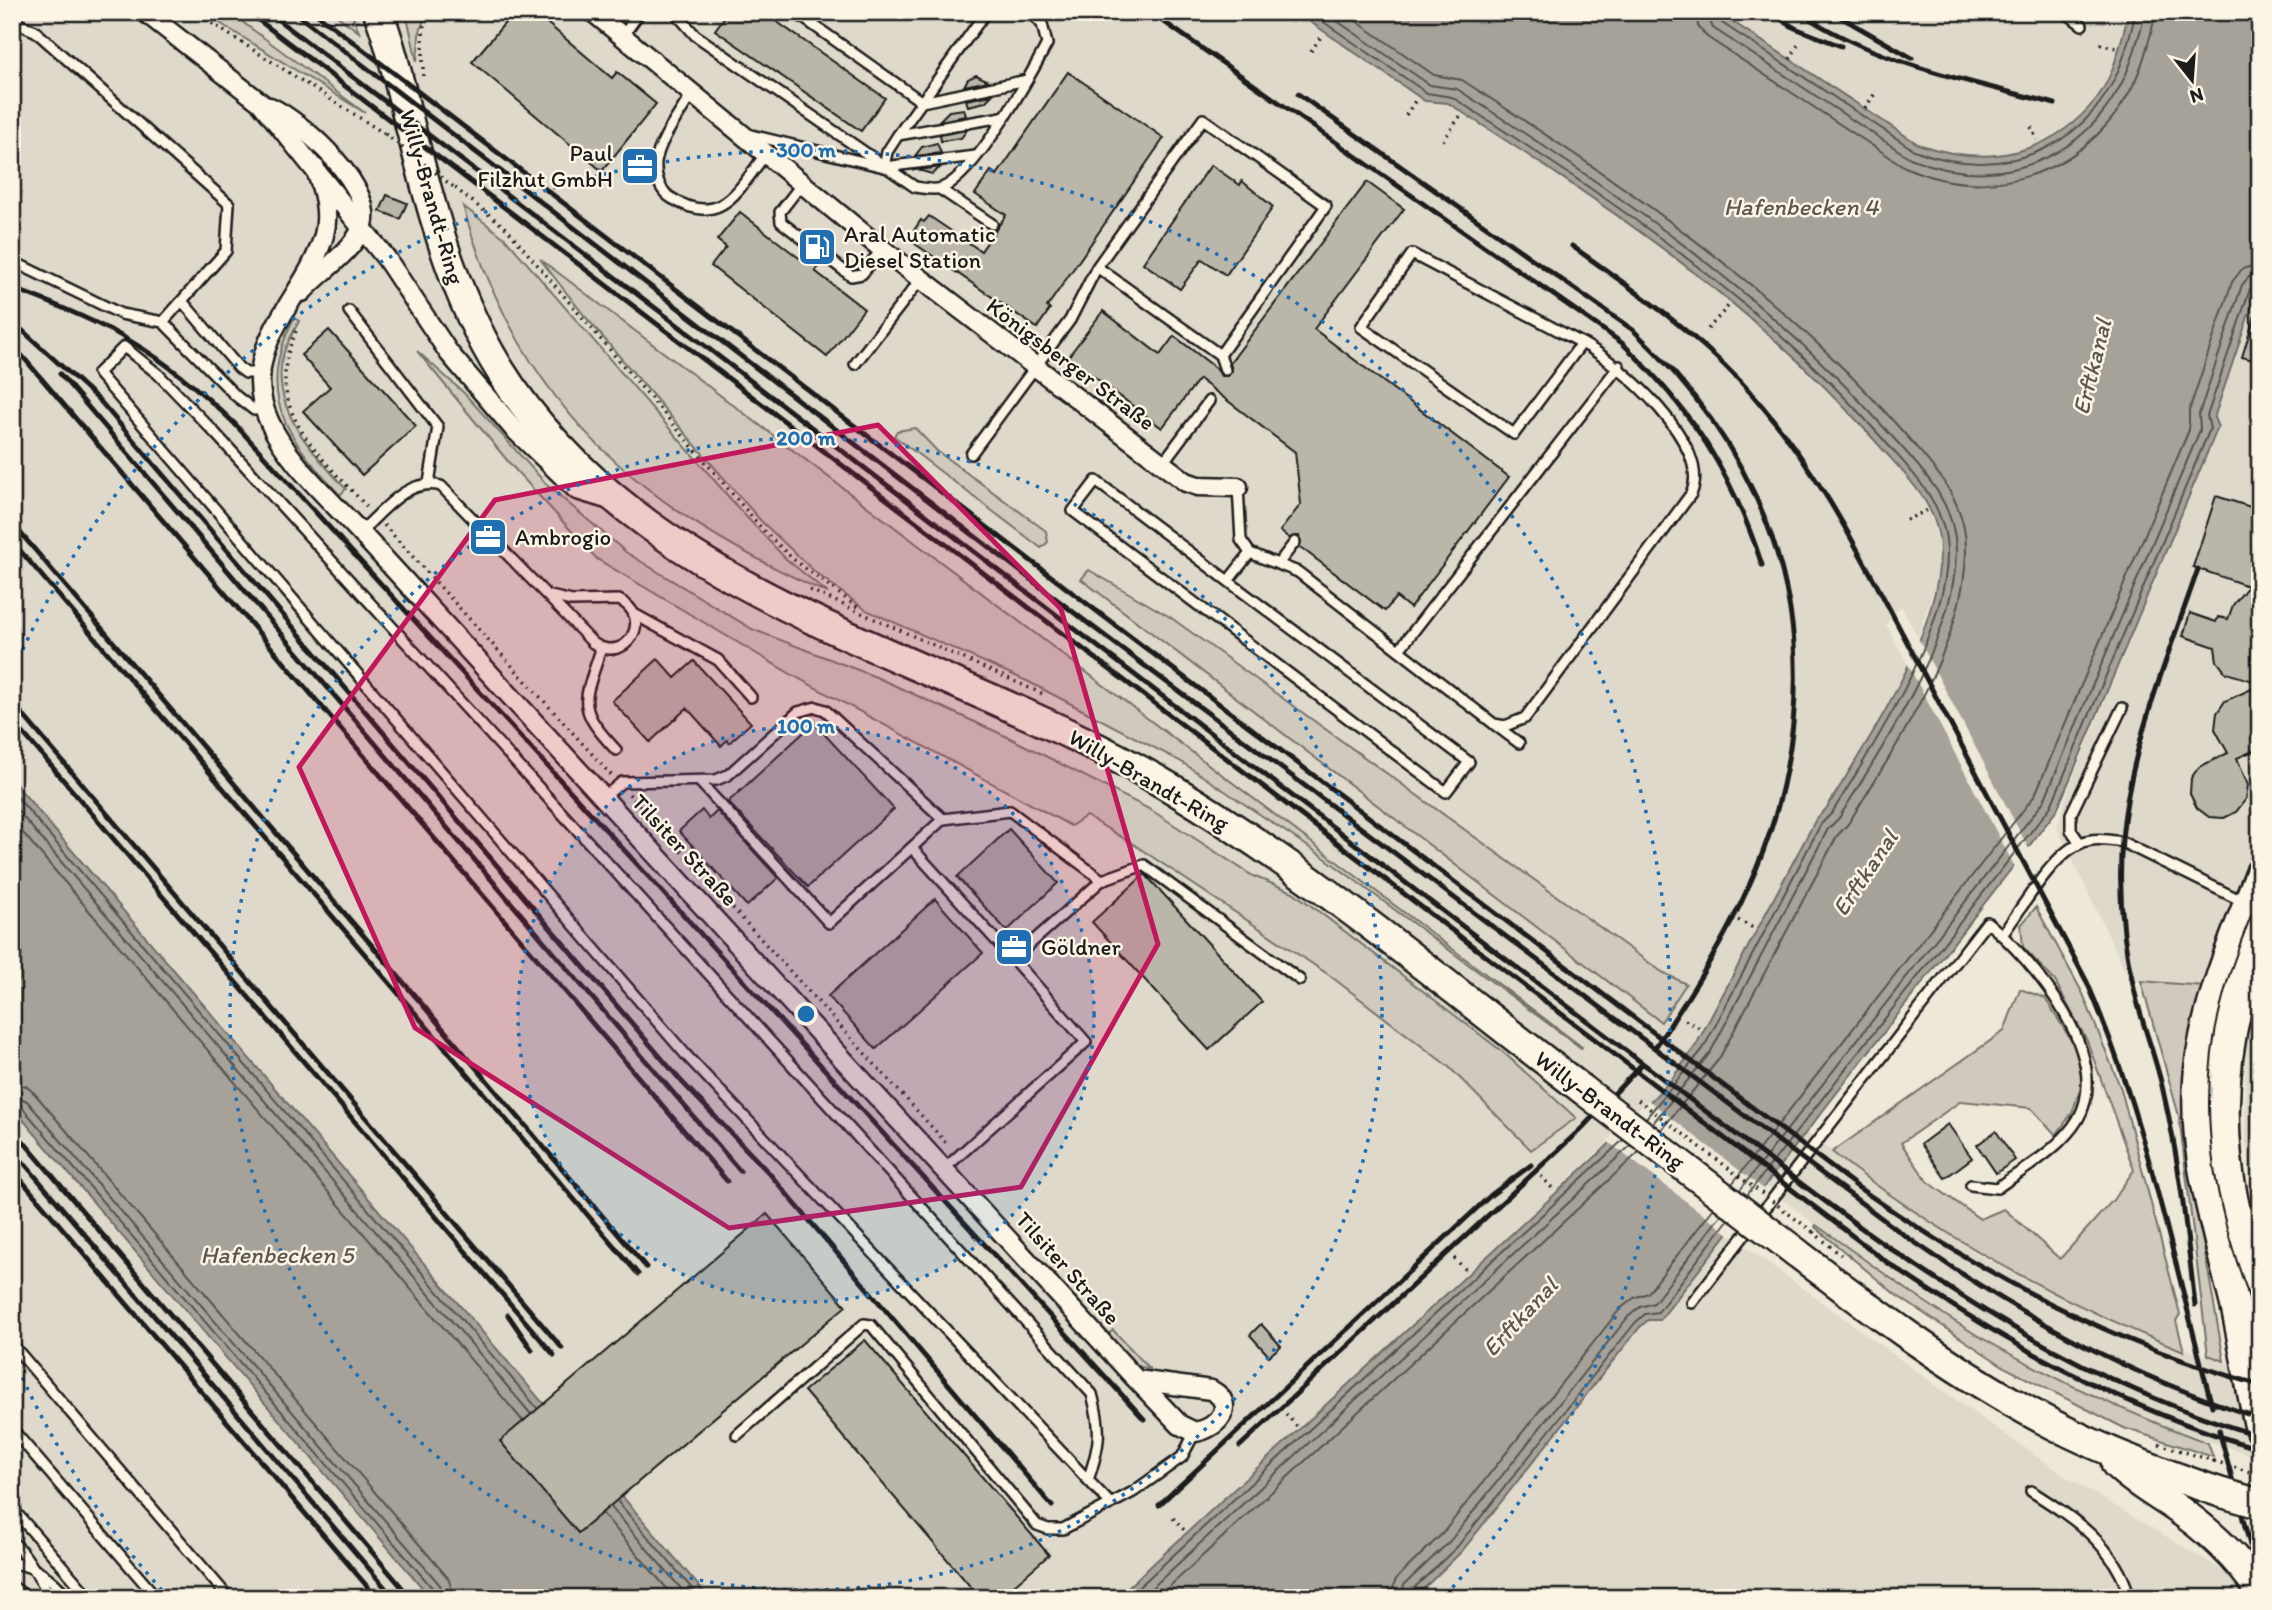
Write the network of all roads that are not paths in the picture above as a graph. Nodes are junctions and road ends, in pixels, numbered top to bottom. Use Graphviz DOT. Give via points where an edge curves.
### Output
graph roads {
  1 [pos="145,12"];
  2 [pos="379,12"];
  3 [pos="593,12"];
  4 [pos="640,12"];
  5 [pos="675,12"];
  6 [pos="795,12"];
  7 [pos="986,12"];
  8 [pos="1030,12"];
  9 [pos="2065,12"];
  10 [pos="12,21"];
  11 [pos="2081,25"];
  12 [pos="622,37"];
  13 [pos="1027,80"];
  14 [pos="691,95"];
  15 [pos="922,102"];
  16 [pos="261,103"];
  17 [pos="1003,117"];
  18 [pos="735,131"];
  19 [pos="898,135"];
  20 [pos="765,156"];
  21 [pos="976,156"];
  22 [pos="884,167"];
  23 [pos="316,168"];
  24 [pos="801,185"];
  25 [pos="940,189"];
  26 [pos="992,224"];
  27 [pos="363,228"];
  28 [pos="882,249"];
  29 [pos="12,261"];
  30 [pos="1097,267"];
  31 [pos="921,279"];
  32 [pos="181,301"];
  33 [pos="349,311"];
  34 [pos="163,322"];
  35 [pos="275,326"];
  36 [pos="1582,343"];
  37 [pos="1220,355"];
  38 [pos="855,364"];
  39 [pos="1619,366"];
  40 [pos="1036,368"];
  41 [pos="1225,370"];
  42 [pos="260,373"];
  43 [pos="1209,401"];
  44 [pos="265,408"];
  45 [pos="971,454"];
  46 [pos="1162,464"];
  47 [pos="429,483"];
  48 [pos="1238,487"];
  49 [pos="620,504"];
  50 [pos="360,532"];
  51 [pos="1294,542"];
  52 [pos="1250,553"];
  53 [pos="1278,564"];
  54 [pos="1228,581"];
  55 [pos="550,596"];
  56 [pos="634,614"];
  57 [pos="601,649"];
  58 [pos="1399,650"];
  59 [pos="751,697"];
  60 [pos="2122,708"];
  61 [pos="1494,724"];
  62 [pos="1519,743"];
  63 [pos="616,750"];
  64 [pos="699,781"];
  65 [pos="603,798"];
  66 [pos="943,819"];
  67 [pos="2080,843"];
  68 [pos="912,848"];
  69 [pos="2260,873"];
  70 [pos="1102,880"];
  71 [pos="2248,904"];
  72 [pos="2002,935"];
  73 [pos="2260,935"];
  74 [pos="1013,959"];
  75 [pos="1300,980"];
  76 [pos="944,1169"];
  77 [pos="1971,1185"];
  78 [pos="2260,1284"];
  79 [pos="1692,1303"];
  80 [pos="12,1344"];
  81 [pos="1137,1380"];
  82 [pos="2256,1395"];
  83 [pos="12,1429"];
  84 [pos="2260,1430"];
  85 [pos="1195,1432"];
  86 [pos="737,1435"];
  87 [pos="2096,1445"];
  88 [pos="1088,1480"];
  89 [pos="2031,1491"];
  90 [pos="1111,1504"];
  91 [pos="2260,1504"];
  92 [pos="12,1508"];
  93 [pos="12,1542"];
  94 [pos="12,1563"];
  95 [pos="29,1567"];
  96 [pos="12,1586"];
  97 [pos="2260,1591"];
  98 [pos="28,1598"];
  99 [pos="52,1598"];
  100 [pos="69,1598"];
  101 [pos="90,1598"];
  102 [pos="157,1598"];
  103 [pos="229,1598"];
  104 [pos="2130,1598"];
  1 -- 16 [label="street, Tilsiter Straße"];
  2 -- 49 [label="main road, Willy-Brandt-Ring" via="436,227 470,317 538,424"];
  3 -- 12 [label="street, Königsberger Straße"];
  4 -- 12 [label="lane"];
  5 -- 22 [label="lane" via="695,35"];
  6 -- 15 [label="lane"];
  7 -- 15 [label="lane"];
  8 -- 13 [label="lane" via="1042,24 1047,44"];
  9 -- 11 [label="lane"];
  10 -- 32 [label="lane" via="35,31 229,204 226,251"];
  12 -- 14 [label="street, Königsberger Straße"];
  13 -- 15 [label="lane"];
  13 -- 17 [label="lane"];
  14 -- 18 [label="street, Königsberger Straße"];
  14 -- 20 [label="lane" via="657,158 659,183 668,197 690,210 713,209 729,201"];
  15 -- 19 [label="lane"];
  16 -- 23 [label="street, Tilsiter Straße"];
  16 -- 27 [label="street, Tilsiter Straße" via="285,114 345,171 363,212"];
  17 -- 19 [label="lane"];
  17 -- 21 [label="lane"];
  18 -- 20 [label="street, Königsberger Straße"];
  18 -- 22 [label="lane"];
  19 -- 22 [label="lane"];
  20 -- 24 [label="street, Königsberger Straße"];
  21 -- 22 [label="lane"];
  21 -- 25 [label="lane" via="963,174"];
  22 -- 25 [label="lane" via="915,187"];
  23 -- 27 [label="street, Tilsiter Straße"];
  23 -- 35 [label="street, Tilsiter Straße" via="325,193 324,234"];
  24 -- 28 [label="street, Königsberger Straße"];
  24 -- 28 [label="lane" via="780,212 781,222 854,277 862,274"];
  25 -- 26 [label="lane"];
  27 -- 35 [label="street, Tilsiter Straße"];
  27 -- 49 [label="street, Tilsiter Straße" via="449,353 513,428 577,490"];
  28 -- 31 [label="street, Königsberger Straße"];
  29 -- 34 [label="lane" via="121,314"];
  30 -- 37 [label="lane"];
  30 -- 37 [label="lane" via="1203,118 1326,206"];
  30 -- 40 [label="lane" via="1070,320"];
  31 -- 38 [label="lane"];
  31 -- 40 [label="street, Königsberger Straße"];
  32 -- 34 [label="lane"];
  32 -- 42 [label="lane" via="239,368"];
  33 -- 47 [label="lane" via="438,427"];
  34 -- 44 [label="lane" via="236,397 254,410"];
  35 -- 42 [label="street, Tilsiter Straße"];
  36 -- 36 [label="lane" via="1514,434 1361,327 1412,254"];
  36 -- 39 [label="lane"];
  37 -- 41 [label="lane"];
  39 -- 58 [label="lane"];
  39 -- 61 [label="lane" via="1679,436 1692,456 1696,482 1525,718 1505,726"];
  40 -- 45 [label="lane"];
  40 -- 46 [label="street, Königsberger Straße"];
  42 -- 44 [label="street, Tilsiter Straße"];
  43 -- 46 [label="lane"];
  44 -- 50 [label="street, Tilsiter Straße" via="279,440"];
  46 -- 48 [label="street, Königsberger Straße" via="1198,486"];
  47 -- 50 [label="lane" via="407,490"];
  47 -- 55 [label="lane" via="449,491"];
  48 -- 52 [label="lane" via="1241,540"];
  49 -- 87 [label="main road, Willy-Brandt-Ring, bridge" via="728,576 793,610 1021,709 1236,829 1582,1089 1805,1242 1948,1364"];
  50 -- 65 [label="street, Tilsiter Straße"];
  51 -- 53 [label="lane"];
  52 -- 53 [label="lane"];
  52 -- 54 [label="lane"];
  53 -- 58 [label="lane" via="1298,572"];
  54 -- 54 [label="lane" via="1469,762 1446,792 1073,511 1096,481"];
  55 -- 56 [label="lane" via="572,601 619,600"];
  55 -- 57 [label="lane"];
  56 -- 57 [label="lane" via="636,631 628,644"];
  56 -- 59 [label="lane" via="719,660"];
  57 -- 63 [label="lane" via="586,710"];
  58 -- 61 [label="lane"];
  60 -- 67 [label="lane" via="2071,814 2071,830"];
  61 -- 62 [label="lane"];
  64 -- 65 [label="lane" via="620,784"];
  64 -- 66 [label="lane" via="728,775 798,712 816,707 825,710"];
  64 -- 68 [label="lane" via="829,923"];
  65 -- 76 [label="street, Tilsiter Straße"];
  66 -- 68 [label="lane"];
  66 -- 70 [label="lane" via="1010,811"];
  67 -- 71 [label="lane" via="2122,842"];
  67 -- 72 [label="lane" via="2063,854"];
  68 -- 74 [label="lane"];
  69 -- 71 [label="main road"];
  70 -- 74 [label="lane"];
  70 -- 75 [label="lane" via="1144,865"];
  71 -- 82 [label="main road" via="2211,1004 2200,1056 2197,1103 2207,1197"];
  72 -- 77 [label="lane" via="2046,986 2078,1040 2089,1080 2079,1117 2062,1140 1997,1188"];
  72 -- 79 [label="lane" via="1987,922"];
  73 -- 78 [label="main road" via="2235,1010 2223,1105 2232,1193"];
  74 -- 76 [label="lane" via="1086,1042"];
  76 -- 81 [label="street, Tilsiter Straße"];
  80 -- 103 [label="lane"];
  81 -- 85 [label="street, Tilsiter Straße" via="1180,1425"];
  81 -- 85 [label="street" via="1203,1387 1219,1394 1223,1403 1220,1420"];
  82 -- 84 [label="main road"];
  83 -- 102 [label="lane"];
  85 -- 90 [label="lane" via="1182,1457"];
  86 -- 90 [label="lane" via="856,1327 871,1325 1037,1525 1063,1529"];
  87 -- 91 [label="main road, Willy-Brandt-Ring, bridge" via="2159,1472"];
  87 -- 97 [label="main road, Willy-Brandt-Ring" via="2132,1479 2223,1545"];
  88 -- 88 [label="lane" via="685,1055 225,523 98,373 124,346 215,433 1092,1394 1101,1426"];
  88 -- 90 [label="lane"];
  89 -- 104 [label="lane" via="2097,1538 2115,1561"];
  92 -- 101 [label="lane"];
  93 -- 95 [label="lane" via="25,1554"];
  94 -- 95 [label="lane"];
  95 -- 99 [label="lane"];
  95 -- 100 [label="lane" via="55,1581"];
  96 -- 98 [label="lane"];
}
